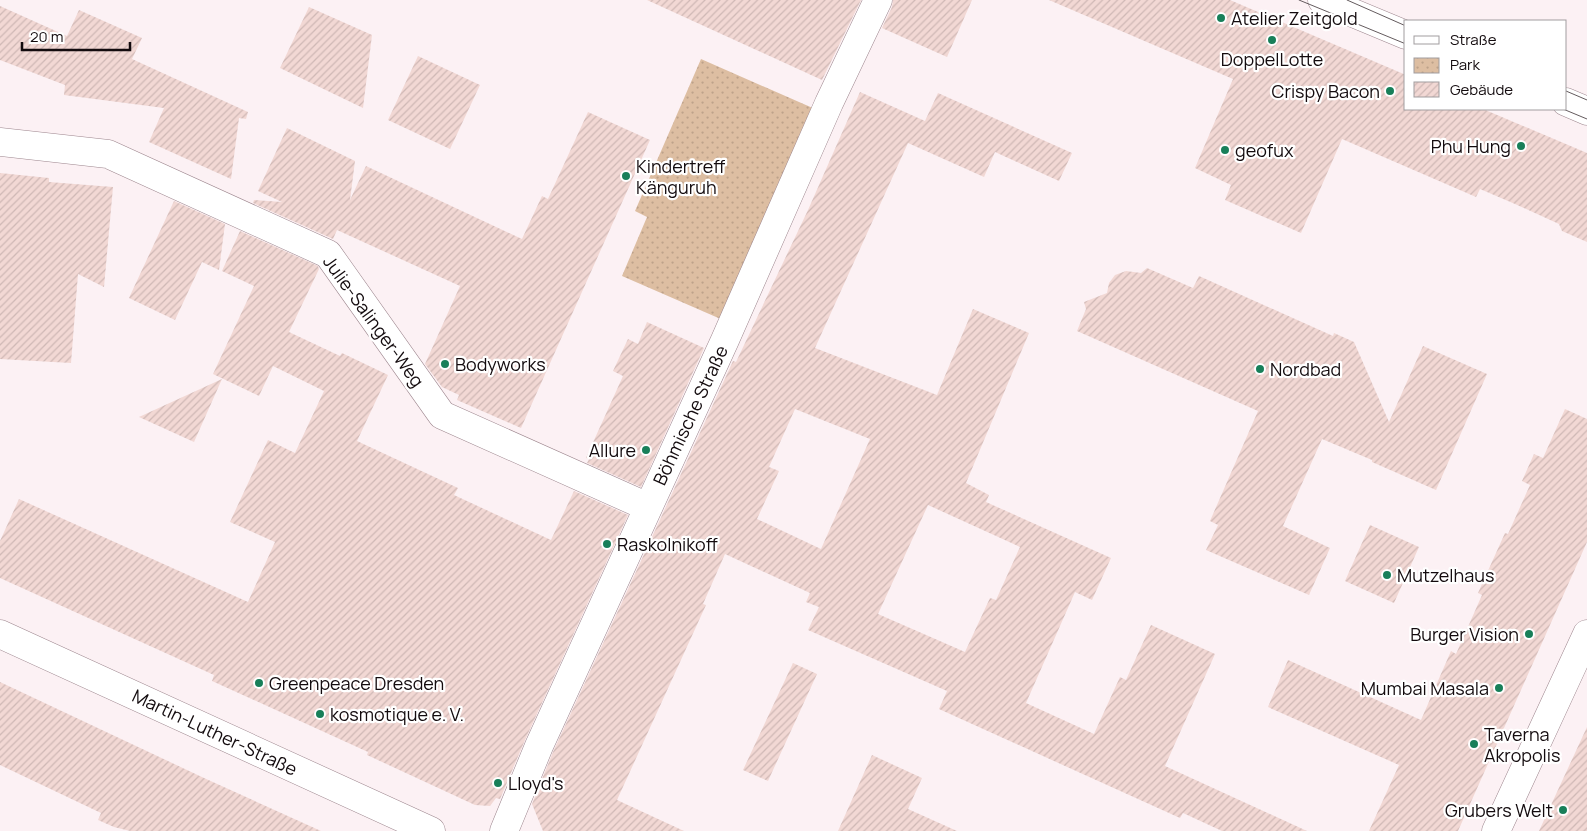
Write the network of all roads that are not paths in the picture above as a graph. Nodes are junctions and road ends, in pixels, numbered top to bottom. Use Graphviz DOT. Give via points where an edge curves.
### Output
graph roads {
  1 [pos="878,0"];
  2 [pos="1322,0"];
  3 [pos="1404,34"];
  4 [pos="1567,102"];
  5 [pos="1587,111"];
  6 [pos="0,142"];
  7 [pos="648,507"];
  8 [pos="0,634"];
  9 [pos="1587,634"];
  10 [pos="431,831"];
  11 [pos="504,831"];
  12 [pos="1496,831"];
  1 -- 7 [label="street, Böhmische Straße"];
  2 -- 3 [label="street"];
  4 -- 5 [label="street"];
  6 -- 7 [label="street, Julie-Salinger-Weg" via="108,154 328,254 442,415"];
  7 -- 11 [label="street, Böhmische Straße" via="539,746"];
  8 -- 10 [label="street, Martin-Luther-Straße"];
  9 -- 12 [label="street"];
}
